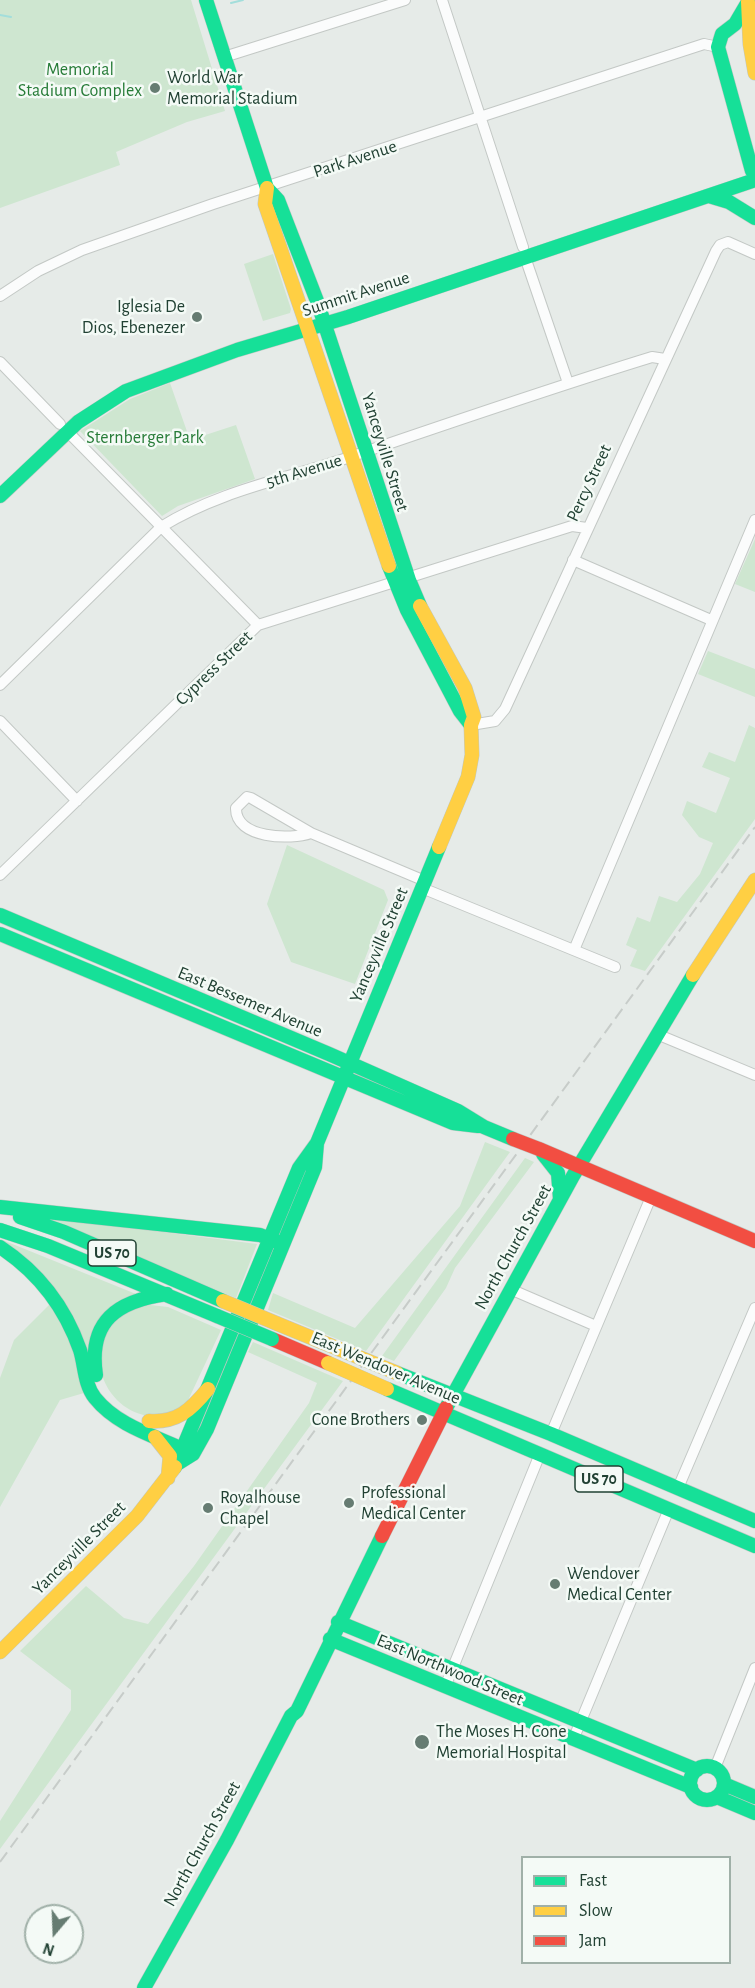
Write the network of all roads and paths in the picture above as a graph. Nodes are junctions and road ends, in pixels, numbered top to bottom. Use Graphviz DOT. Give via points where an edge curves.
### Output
graph roads {
  1 [pos="206,0"];
  2 [pos="405,0"];
  3 [pos="442,0"];
  4 [pos="748,1"];
  5 [pos="711,46"];
  6 [pos="224,57"];
  7 [pos="755,73"];
  8 [pos="482,117"];
  9 [pos="754,174"];
  10 [pos="267,188"];
  11 [pos="709,196"];
  12 [pos="755,218"];
  13 [pos="524,252"];
  14 [pos="755,254"];
  15 [pos="0,296"];
  16 [pos="323,319"];
  17 [pos="306,324"];
  18 [pos="665,359"];
  19 [pos="0,362"];
  20 [pos="568,383"];
  21 [pos="64,428"];
  22 [pos="367,451"];
  23 [pos="352,456"];
  24 [pos="0,482"];
  25 [pos="0,496"];
  26 [pos="755,520"];
  27 [pos="160,527"];
  28 [pos="587,528"];
  29 [pos="573,560"];
  30 [pos="409,580"];
  31 [pos="395,584"];
  32 [pos="711,620"];
  33 [pos="258,626"];
  34 [pos="0,685"];
  35 [pos="0,721"];
  36 [pos="471,725"];
  37 [pos="77,801"];
  38 [pos="311,832"];
  39 [pos="0,875"];
  40 [pos="755,880"];
  41 [pos="424,884"];
  42 [pos="0,915"];
  43 [pos="0,934"];
  44 [pos="574,950"];
  45 [pos="615,967"];
  46 [pos="659,1035"];
  47 [pos="346,1071"];
  48 [pos="755,1075"];
  49 [pos="539,1149"];
  50 [pos="579,1167"];
  51 [pos="651,1197"];
  52 [pos="560,1200"];
  53 [pos="0,1208"];
  54 [pos="0,1230"];
  55 [pos="755,1241"];
  56 [pos="277,1242"];
  57 [pos="0,1247"];
  58 [pos="510,1289"];
  59 [pos="167,1294"];
  60 [pos="755,1308"];
  61 [pos="596,1326"];
  62 [pos="208,1389"];
  63 [pos="453,1394"];
  64 [pos="444,1412"];
  65 [pos="150,1427"];
  66 [pos="551,1434"];
  67 [pos="190,1446"];
  68 [pos="540,1454"];
  69 [pos="168,1478"];
  70 [pos="678,1488"];
  71 [pos="669,1509"];
  72 [pos="755,1521"];
  73 [pos="755,1546"];
  74 [pos="338,1622"];
  75 [pos="328,1642"];
  76 [pos="0,1652"];
  77 [pos="755,1668"];
  78 [pos="453,1670"];
  79 [pos="445,1687"];
  80 [pos="581,1722"];
  81 [pos="573,1740"];
  82 [pos="715,1768"];
  83 [pos="697,1770"];
  84 [pos="724,1784"];
  85 [pos="691,1787"];
  86 [pos="717,1797"];
  87 [pos="755,1797"];
  88 [pos="755,1813"];
  89 [pos="144,1988"];
  1 -- 6 [label="main road, Yanceyville Street"];
  2 -- 6 [label="street"];
  3 -- 8 [label="street"];
  4 -- 5 [label="main road" via="735,24"];
  4 -- 7 [label="main road"];
  5 -- 8 [label="street, Park Avenue"];
  5 -- 9 [label="main road"];
  6 -- 10 [label="main road, Yanceyville Street"];
  8 -- 10 [label="street, Park Avenue"];
  8 -- 13 [label="street"];
  9 -- 11 [label="main road, Summit Avenue"];
  9 -- 13 [label="main road, Summit Avenue"];
  10 -- 15 [label="street, Park Avenue" via="82,250 38,271"];
  10 -- 16 [label="main road, Yanceyville Street" via="278,200"];
  10 -- 17 [label="main road, Yanceyville Street" via="265,204"];
  11 -- 12 [label="main road" via="729,202"];
  11 -- 13 [label="main road, Summit Avenue"];
  13 -- 16 [label="main road, Summit Avenue"];
  13 -- 20 [label="street"];
  14 -- 18 [label="street, Percy Street" via="728,242 720,245"];
  16 -- 17 [label="main road, Summit Avenue"];
  16 -- 22 [label="main road, Yanceyville Street"];
  17 -- 21 [label="main road, Summit Avenue" via="131,377 93,398"];
  17 -- 23 [label="main road, Yanceyville Street"];
  18 -- 20 [label="street, 5th Avenue" via="652,357"];
  18 -- 28 [label="street, Percy Street"];
  19 -- 21 [label="street"];
  20 -- 22 [label="street, 5th Avenue"];
  21 -- 24 [label="main road, Summit Avenue"];
  21 -- 25 [label="main road, Summit Avenue"];
  21 -- 27 [label="street"];
  22 -- 23 [label="street, 5th Avenue"];
  22 -- 30 [label="main road, Yanceyville Street"];
  23 -- 27 [label="street, 5th Avenue" via="230,493"];
  23 -- 31 [label="main road, Yanceyville Street"];
  26 -- 32 [label="street"];
  27 -- 33 [label="street"];
  27 -- 34 [label="street, 5th Avenue"];
  28 -- 29 [label="street, Percy Street"];
  28 -- 30 [label="street, Cypress Street" via="572,526"];
  29 -- 32 [label="street"];
  29 -- 36 [label="street, Percy Street" via="503,713 490,723"];
  30 -- 31 [label="street, Cypress Street"];
  30 -- 36 [label="main road, Yanceyville Street" via="465,688 474,717"];
  31 -- 33 [label="street, Cypress Street"];
  31 -- 36 [label="main road, Yanceyville Street" via="409,618 463,718"];
  32 -- 44 [label="street"];
  33 -- 37 [label="street, Cypress Street"];
  35 -- 37 [label="street"];
  36 -- 41 [label="main road, Yanceyville Street" via="468,777"];
  37 -- 39 [label="street, Cypress Street"];
  38 -- 38 [label="street" via="251,798 247,797 236,808 240,820 252,830 277,836"];
  38 -- 41 [label="street"];
  40 -- 46 [label="main road, North Church Street" via="718,934"];
  41 -- 44 [label="street"];
  41 -- 47 [label="main road, Yanceyville Street"];
  42 -- 47 [label="main road, East Bessemer Avenue"];
  43 -- 47 [label="main road, East Bessemer Avenue"];
  44 -- 45 [label="street"];
  46 -- 48 [label="street"];
  46 -- 50 [label="main road, North Church Street"];
  47 -- 49 [label="main road, East Bessemer Avenue, bridge" via="458,1111 484,1127"];
  47 -- 56 [label="main road, Yanceyville Street" via="317,1143 315,1167"];
  49 -- 50 [label="main road, East Bessemer Avenue"];
  49 -- 52 [label="main road" via="558,1173"];
  50 -- 51 [label="main road, East Bessemer Avenue"];
  50 -- 52 [label="main road, North Church Street"];
  51 -- 55 [label="main road, East Bessemer Avenue"];
  51 -- 61 [label="street"];
  52 -- 58 [label="main road, North Church Street"];
  53 -- 56 [label="main road" via="260,1235"];
  53 -- 63 [label="main road, East Wendover Avenue / US 70, bridge"];
  54 -- 59 [label="main road, East Wendover Avenue / US 70"];
  56 -- 62 [label="main road, Yanceyville Street"];
  56 -- 67 [label="main road, Yanceyville Street"];
  57 -- 65 [label="main road" via="27,1268 61,1307 92,1395 105,1410"];
  58 -- 61 [label="street"];
  58 -- 63 [label="main road, North Church Street"];
  59 -- 64 [label="main road, East Wendover Avenue / US 70, bridge"];
  59 -- 65 [label="main road" via="135,1300 114,1311 102,1324 92,1361 105,1394"];
  60 -- 70 [label="street"];
  61 -- 66 [label="street"];
  62 -- 65 [label="main road" via="194,1406 173,1421"];
  62 -- 67 [label="main road, Yanceyville Street"];
  63 -- 64 [label="main road, North Church Street"];
  63 -- 66 [label="main road, East Wendover Avenue / US 70"];
  64 -- 68 [label="main road, East Wendover Avenue / US 70"];
  64 -- 74 [label="main road, North Church Street"];
  65 -- 67 [label="main road"];
  65 -- 69 [label="main road" via="170,1456"];
  66 -- 70 [label="main road, East Wendover Avenue / US 70"];
  67 -- 69 [label="main road, Yanceyville Street"];
  68 -- 71 [label="main road, East Wendover Avenue / US 70"];
  68 -- 78 [label="street"];
  69 -- 76 [label="main road, Yanceyville Street" via="137,1516"];
  70 -- 72 [label="main road, East Wendover Avenue / US 70"];
  71 -- 73 [label="main road, East Wendover Avenue / US 70"];
  71 -- 80 [label="street"];
  74 -- 75 [label="main road, North Church Street"];
  74 -- 78 [label="main road, East Northwood Street"];
  75 -- 79 [label="main road, East Northwood Street"];
  75 -- 89 [label="main road, North Church Street" via="297,1711"];
  77 -- 82 [label="street"];
  78 -- 79 [label="street"];
  78 -- 80 [label="main road, East Northwood Street"];
  79 -- 81 [label="main road, East Northwood Street"];
  80 -- 81 [label="street"];
  80 -- 83 [label="main road, East Northwood Street"];
  81 -- 85 [label="main road, East Northwood Street"];
  82 -- 83 [label="main road, East Northwood Street"];
  82 -- 84 [label="main road"];
  83 -- 85 [label="main road"];
  84 -- 86 [label="main road"];
  84 -- 87 [label="main road"];
  85 -- 86 [label="main road, East Northwood Street" via="702,1799"];
  86 -- 88 [label="main road, East Northwood Street"];
}
